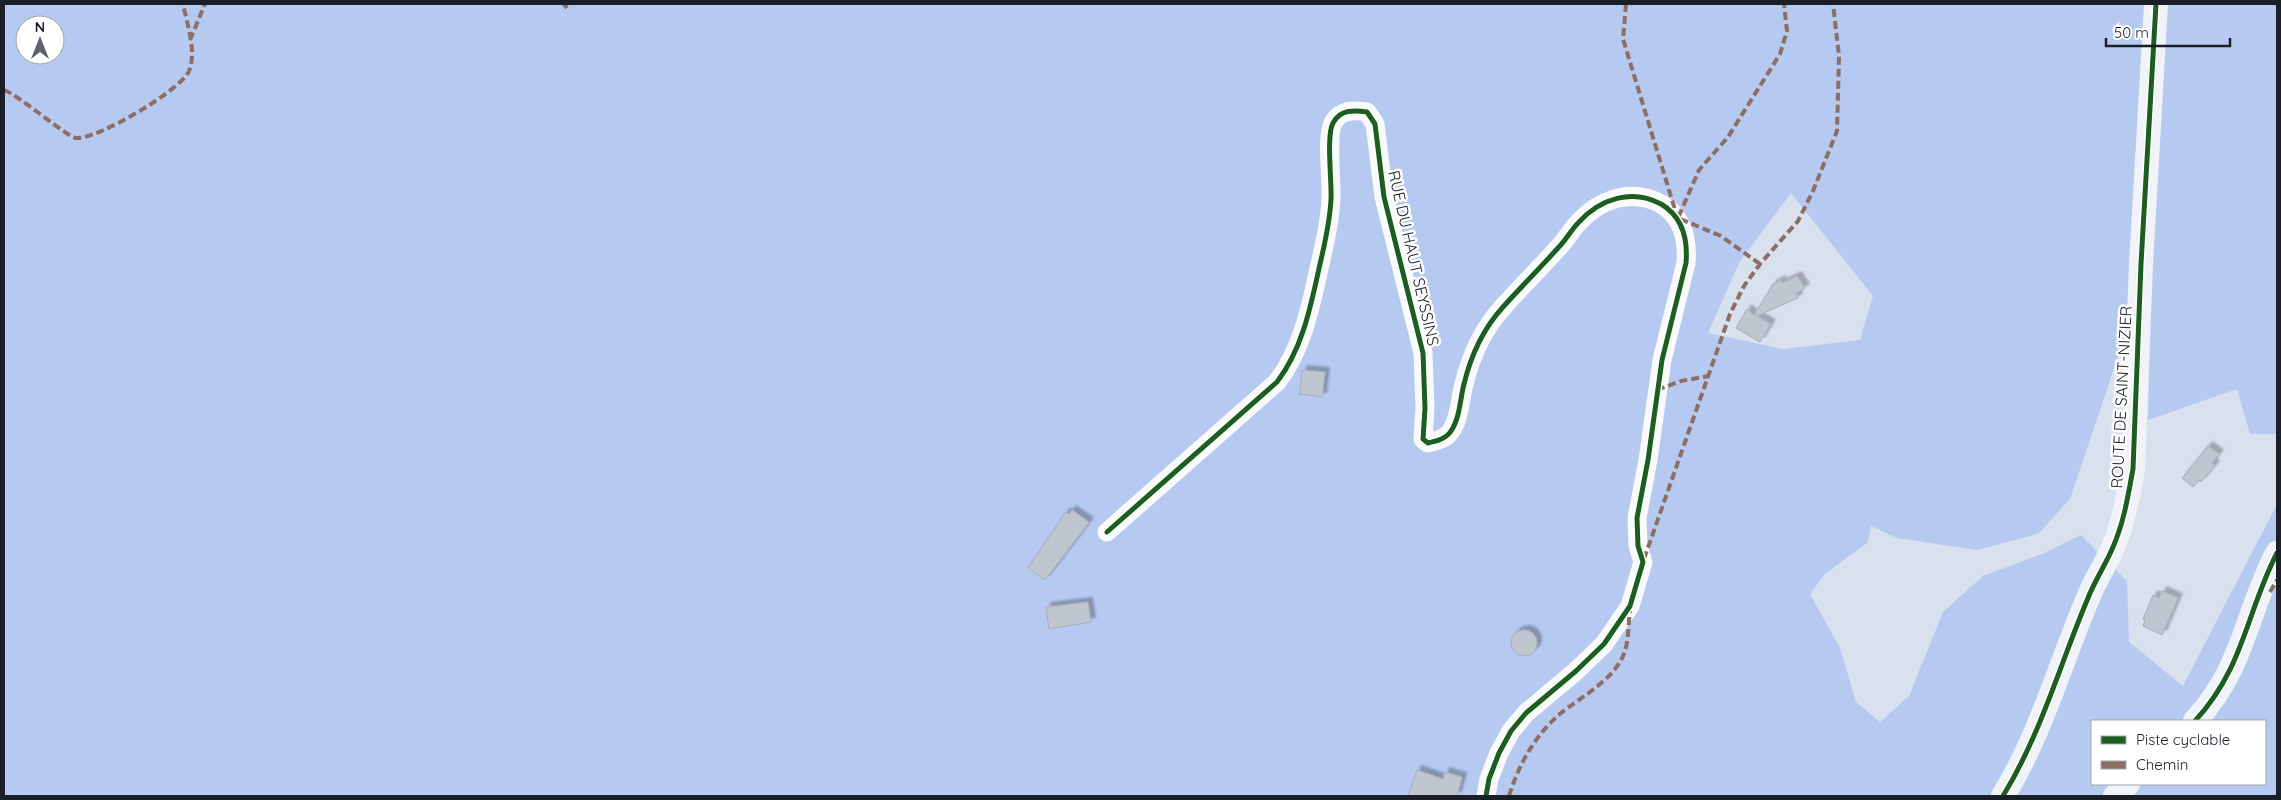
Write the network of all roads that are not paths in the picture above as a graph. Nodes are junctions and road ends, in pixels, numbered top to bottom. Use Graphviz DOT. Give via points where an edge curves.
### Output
graph roads {
  1 [pos="2156,4"];
  2 [pos="1107,532"];
  3 [pos="2277,553"];
  4 [pos="2196,720"];
  5 [pos="2127,785"];
  6 [pos="1486,796"];
  7 [pos="2003,796"];
  8 [pos="2115,796"];
  1 -- 7 [label="main road, ROUTE DE SAINT-NIZIER" via="2133,470 2129,494 2123,522 2089,596 2036,733"];
  2 -- 6 [label="street, RUE DU HAUT SEYSSINS" via="1277,382 1289,367 1310,309 1326,234 1331,200 1331,136 1333,123 1343,113 1354,110 1367,112 1375,124 1384,197 1424,353 1423,439 1428,443 1451,432 1476,345 1488,326 1579,222 1596,206 1615,198 1638,196 1657,202 1678,218 1686,242 1686,263 1662,360 1637,518 1638,546 1643,562 1630,606 1604,644 1526,713 1511,731 1499,753"];
  3 -- 4 [label="main road" via="2266,590 2229,674"];
  5 -- 8 [label="main road"];
}
